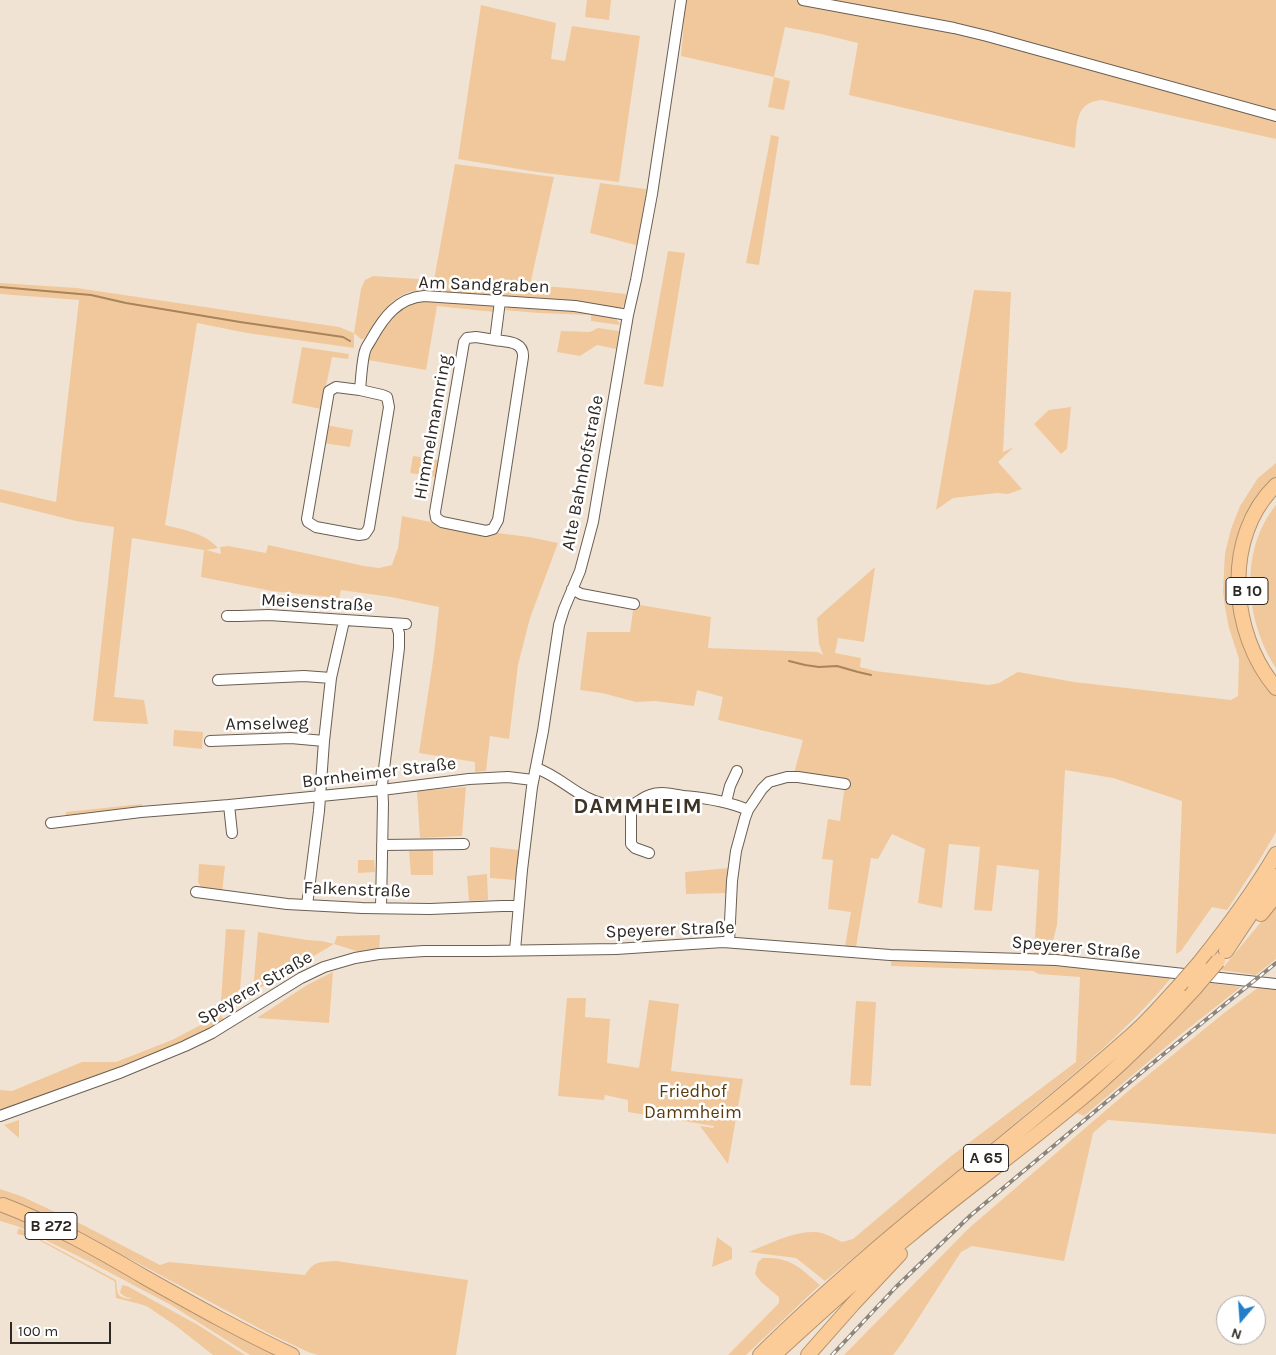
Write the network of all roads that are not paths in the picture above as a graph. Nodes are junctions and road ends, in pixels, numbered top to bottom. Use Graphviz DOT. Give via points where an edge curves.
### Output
graph roads {
  1 [pos="681,0"];
  2 [pos="802,0"];
  3 [pos="1276,116"];
  4 [pos="500,301"];
  5 [pos="628,315"];
  6 [pos="495,340"];
  7 [pos="360,390"];
  8 [pos="1276,485"];
  9 [pos="1273,502"];
  10 [pos="572,589"];
  11 [pos="634,604"];
  12 [pos="227,616"];
  13 [pos="344,620"];
  14 [pos="1276,675"];
  15 [pos="331,678"];
  16 [pos="218,680"];
  17 [pos="1276,688"];
  18 [pos="210,741"];
  19 [pos="324,741"];
  20 [pos="536,768"];
  21 [pos="737,772"];
  22 [pos="533,780"];
  23 [pos="845,784"];
  24 [pos="382,790"];
  25 [pos="320,796"];
  26 [pos="726,802"];
  27 [pos="229,806"];
  28 [pos="631,806"];
  29 [pos="748,810"];
  30 [pos="52,824"];
  31 [pos="232,833"];
  32 [pos="464,844"];
  33 [pos="382,845"];
  34 [pos="649,853"];
  35 [pos="1276,854"];
  36 [pos="1276,876"];
  37 [pos="196,892"];
  38 [pos="1276,895"];
  39 [pos="307,905"];
  40 [pos="518,906"];
  41 [pos="381,908"];
  42 [pos="729,942"];
  43 [pos="515,950"];
  44 [pos="1222,956"];
  45 [pos="1276,984"];
  46 [pos="0,1116"];
  47 [pos="956,1198"];
  48 [pos="3,1204"];
  49 [pos="790,1326"];
  50 [pos="277,1348"];
  51 [pos="292,1355"];
  52 [pos="300,1355"];
  53 [pos="754,1355"];
  54 [pos="760,1355"];
  55 [pos="774,1355"];
  56 [pos="808,1355"];
  1 -- 5 [label="street, Alte Bahnhofstraße" via="652,194"];
  2 -- 3 [label="street" via="987,36"];
  4 -- 5 [label="street, Am Sandgraben" via="575,306"];
  4 -- 6 [label="street"];
  4 -- 7 [label="street, Am Sandgraben" via="424,296 406,300 385,318 364,352"];
  5 -- 10 [label="street, Alte Bahnhofstraße" via="593,522 584,561"];
  6 -- 6 [label="street, Himmelmannring" via="520,346 524,356 498,520 493,529 486,531 442,522 436,518 435,512 463,344 468,337"];
  7 -- 7 [label="street" via="382,394 387,397 389,407 369,528 366,534 359,535 316,527 308,519 329,391 336,387"];
  8 -- 17 [label="highway, B 10" via="1265,496 1247,532 1238,581 1239,601 1251,647"];
  9 -- 14 [label="highway, B 10" via="1259,522 1250,549 1247,591 1256,637"];
  10 -- 11 [label="street" via="581,594"];
  10 -- 20 [label="street, Alte Bahnhofstraße" via="559,625"];
  12 -- 13 [label="street, Meisenstraße"];
  13 -- 15 [label="street"];
  13 -- 24 [label="street, Meisenstraße" via="401,624"];
  15 -- 16 [label="street"];
  15 -- 19 [label="street"];
  18 -- 19 [label="street, Amselweg" via="291,738"];
  19 -- 25 [label="street"];
  20 -- 22 [label="street, Alte Bahnhofstraße"];
  20 -- 28 [label="street" via="592,801"];
  21 -- 26 [label="street"];
  22 -- 24 [label="street, Bornheimer Straße" via="498,776"];
  22 -- 40 [label="street, Alte Bahnhofstraße"];
  23 -- 29 [label="street" via="798,777 772,780"];
  24 -- 25 [label="street, Bornheimer Straße"];
  24 -- 33 [label="street"];
  25 -- 27 [label="street, Bornheimer Straße"];
  25 -- 39 [label="street"];
  26 -- 28 [label="street" via="662,793 650,795"];
  26 -- 29 [label="street"];
  27 -- 30 [label="street, Bornheimer Straße" via="141,812"];
  27 -- 31 [label="street"];
  28 -- 34 [label="street" via="631,844"];
  29 -- 42 [label="street" via="735,860"];
  32 -- 33 [label="street"];
  33 -- 41 [label="street"];
  35 -- 49 [label="highway, A 65, bridge" via="1241,909 1199,963 1135,1032 861,1261"];
  36 -- 44 [label="highway, A 65"];
  37 -- 39 [label="street, Falkenstraße"];
  38 -- 44 [label="highway"];
  39 -- 41 [label="street, Falkenstraße"];
  40 -- 41 [label="street, Falkenstraße"];
  40 -- 43 [label="street, Alte Bahnhofstraße"];
  42 -- 43 [label="street, Speyerer Straße" via="616,949"];
  42 -- 45 [label="street, Speyerer Straße" via="890,955 1064,961"];
  43 -- 46 [label="street, Speyerer Straße" via="415,952 367,956 332,964 301,978 185,1046"];
  44 -- 47 [label="highway, A 65, bridge" via="1146,1039 1096,1085"];
  47 -- 55 [label="highway, A 65"];
  47 -- 56 [label="highway, A 65" via="888,1266"];
  48 -- 50 [label="highway, B 272" via="66,1233"];
  49 -- 53 [label="highway, A 65"];
  49 -- 54 [label="highway, A 65"];
  50 -- 51 [label="highway, B 272"];
  50 -- 52 [label="highway"];
}
